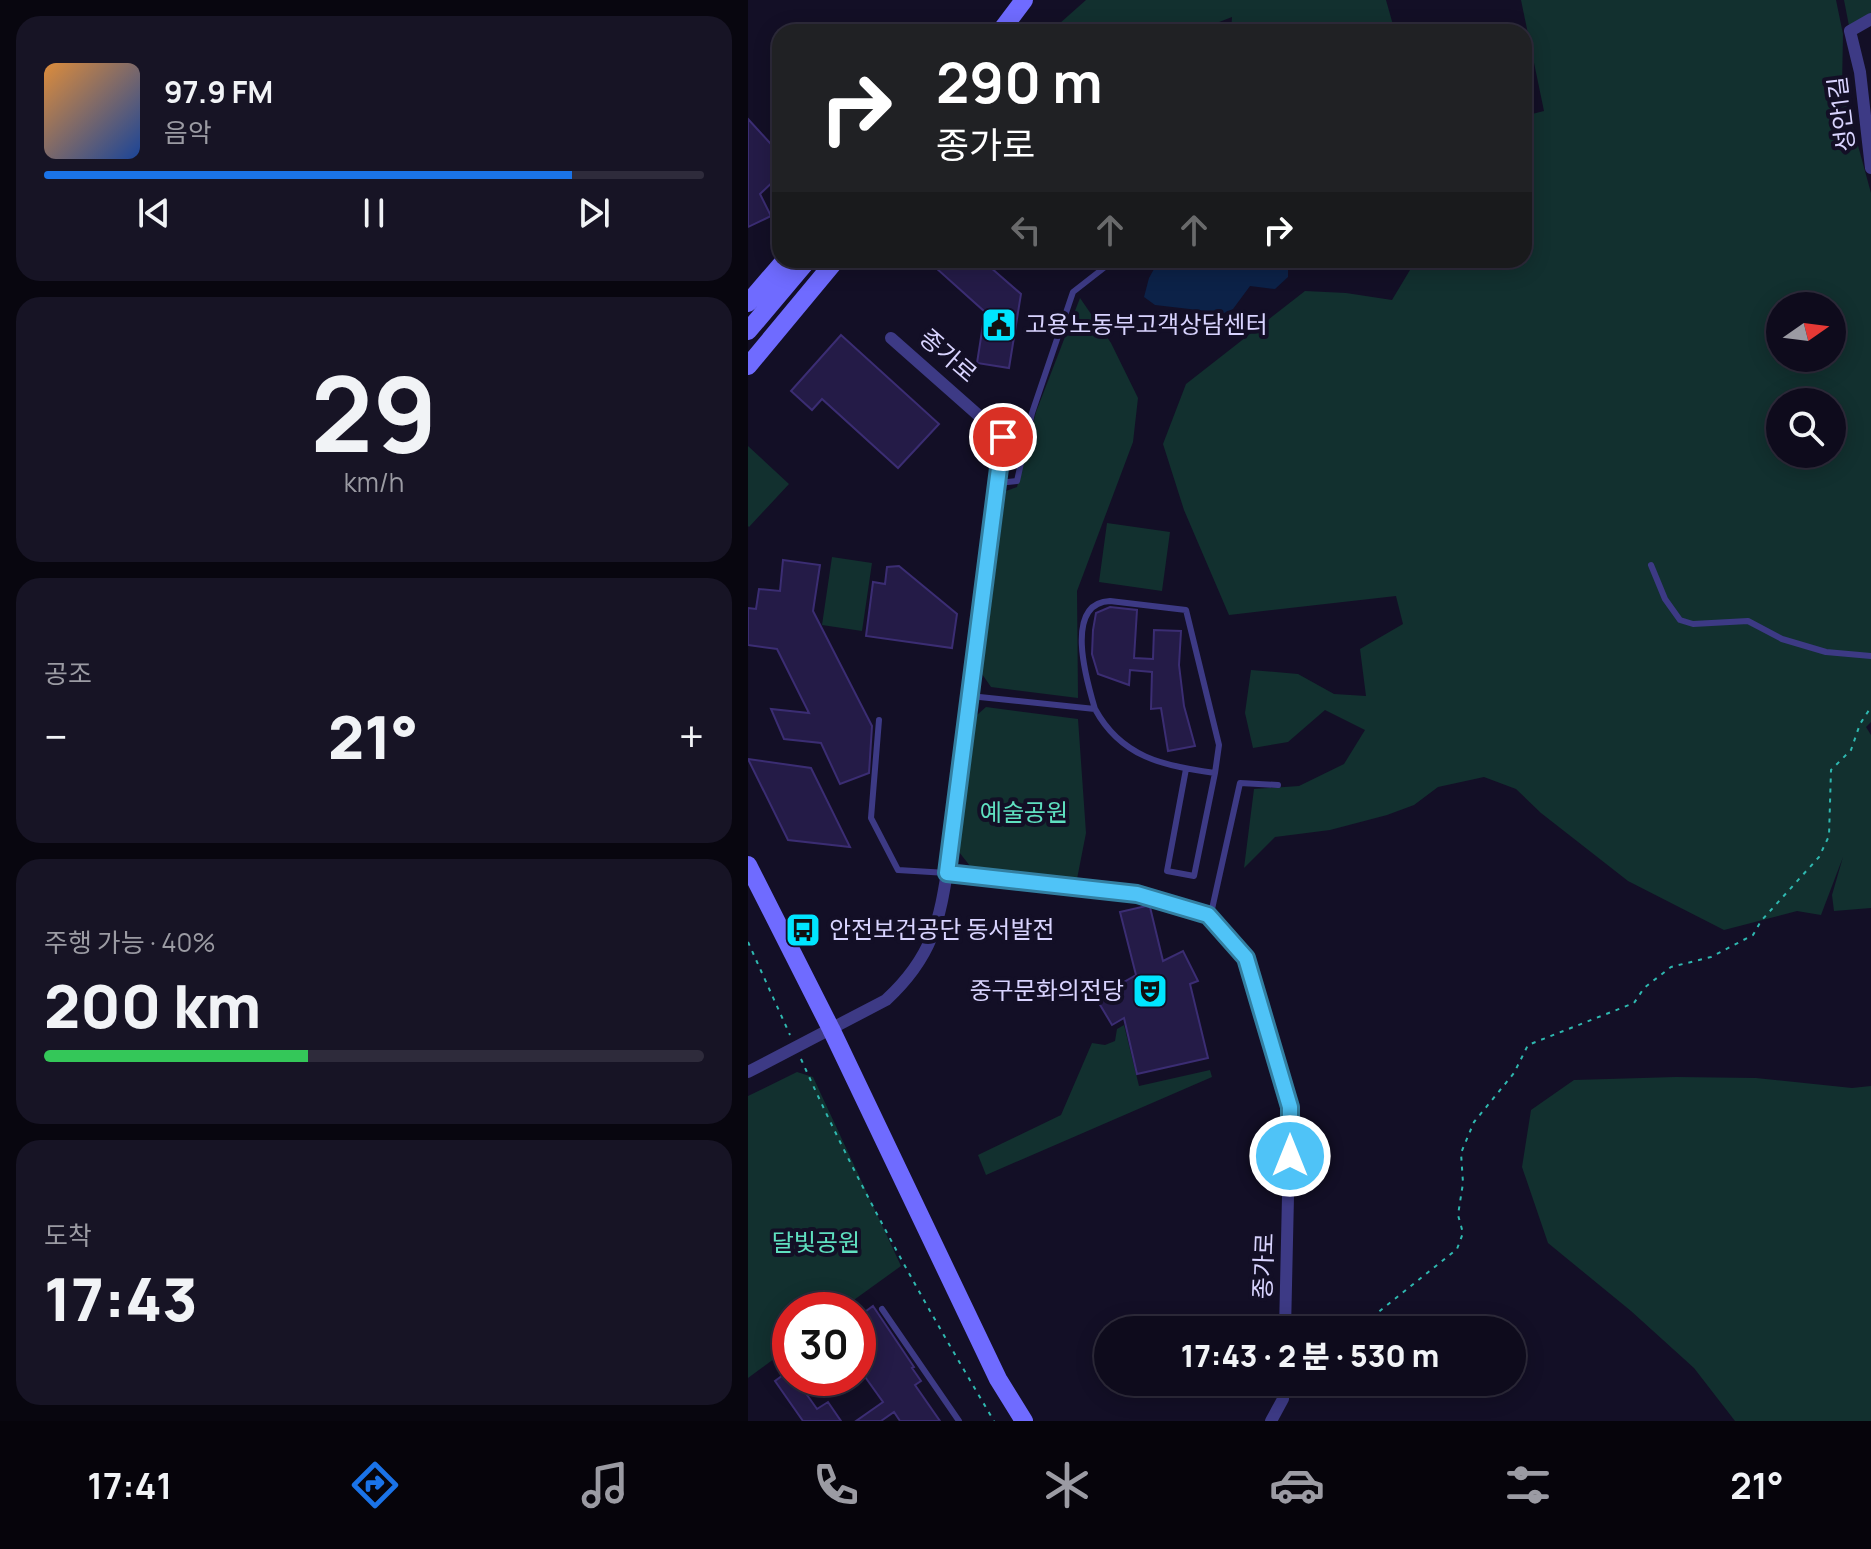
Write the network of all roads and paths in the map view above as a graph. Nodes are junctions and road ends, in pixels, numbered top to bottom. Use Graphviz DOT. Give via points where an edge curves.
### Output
graph roads {
  1 [pos="1024,0"];
  2 [pos="1871,19"];
  3 [pos="1006,24"];
  4 [pos="1865,71"];
  5 [pos="1871,168"];
  6 [pos="778,268"];
  7 [pos="801,268"];
  8 [pos="829,268"];
  9 [pos="1104,268"];
  10 [pos="748,303"];
  11 [pos="748,331"];
  12 [pos="891,338"];
  13 [pos="748,366"];
  14 [pos="998,483"];
  15 [pos="1651,565"];
  16 [pos="1871,656"];
  17 [pos="970,696"];
  18 [pos="1871,707"];
  19 [pos="1095,709"];
  20 [pos="879,720"];
  21 [pos="1186,769"];
  22 [pos="1215,773"];
  23 [pos="1278,785"];
  24 [pos="748,865"];
  25 [pos="947,873"];
  26 [pos="1210,918"];
  27 [pos="748,942"];
  28 [pos="831,1029"];
  29 [pos="796,1048"];
  30 [pos="748,1072"];
  31 [pos="882,1309"];
  32 [pos="1285,1316"];
  33 [pos="1373,1316"];
  34 [pos="1280,1396"];
  35 [pos="959,1421"];
  36 [pos="994,1421"];
  37 [pos="1024,1421"];
  38 [pos="1271,1421"];
  1 -- 3 [label="main road"];
  2 -- 4 [label="street, 성안1길" via="1850,31"];
  4 -- 5 [label="street, 성안1길"];
  6 -- 10 [label="main road"];
  7 -- 11 [label="main road"];
  8 -- 13 [label="main road"];
  9 -- 14 [label="lane" via="1073,292 1032,413 1017,481"];
  12 -- 14 [label="street, 종가로" via="1003,437"];
  14 -- 17 [label="street, 종가로"];
  15 -- 16 [label="lane" via="1680,620 1748,621 1782,639 1826,652"];
  17 -- 19 [label="lane"];
  17 -- 25 [label="street, 종가로"];
  18 -- 33 [label="path" via="1851,750 1831,770 1829,836 1819,857 1753,935 1711,957 1671,967 1634,1003 1528,1045 1514,1073 1474,1122 1461,1153 1458,1215 1463,1233 1457,1249"];
  19 -- 21 [label="lane" via="1123,745"];
  19 -- 22 [label="lane" via="1082,653 1088,612 1101,601 1186,610 1219,745"];
  20 -- 25 [label="lane" via="871,818 898,870"];
  21 -- 22 [label="lane"];
  21 -- 22 [label="lane" via="1167,871 1194,876"];
  23 -- 26 [label="lane" via="1240,783"];
  24 -- 28 [label="main road"];
  25 -- 26 [label="street, 종가로" via="1137,894"];
  25 -- 28 [label="street, 종가로" via="935,934 915,968 886,1000"];
  26 -- 32 [label="street, 종가로" via="1246,958 1290,1107"];
  27 -- 29 [label="path"];
  28 -- 29 [label="street, 종가로"];
  28 -- 37 [label="main road" via="998,1379"];
  29 -- 30 [label="street, 종가로"];
  29 -- 36 [label="path" via="840,1145 919,1294"];
  31 -- 35 [label="lane"];
  34 -- 38 [label="street"];
}
